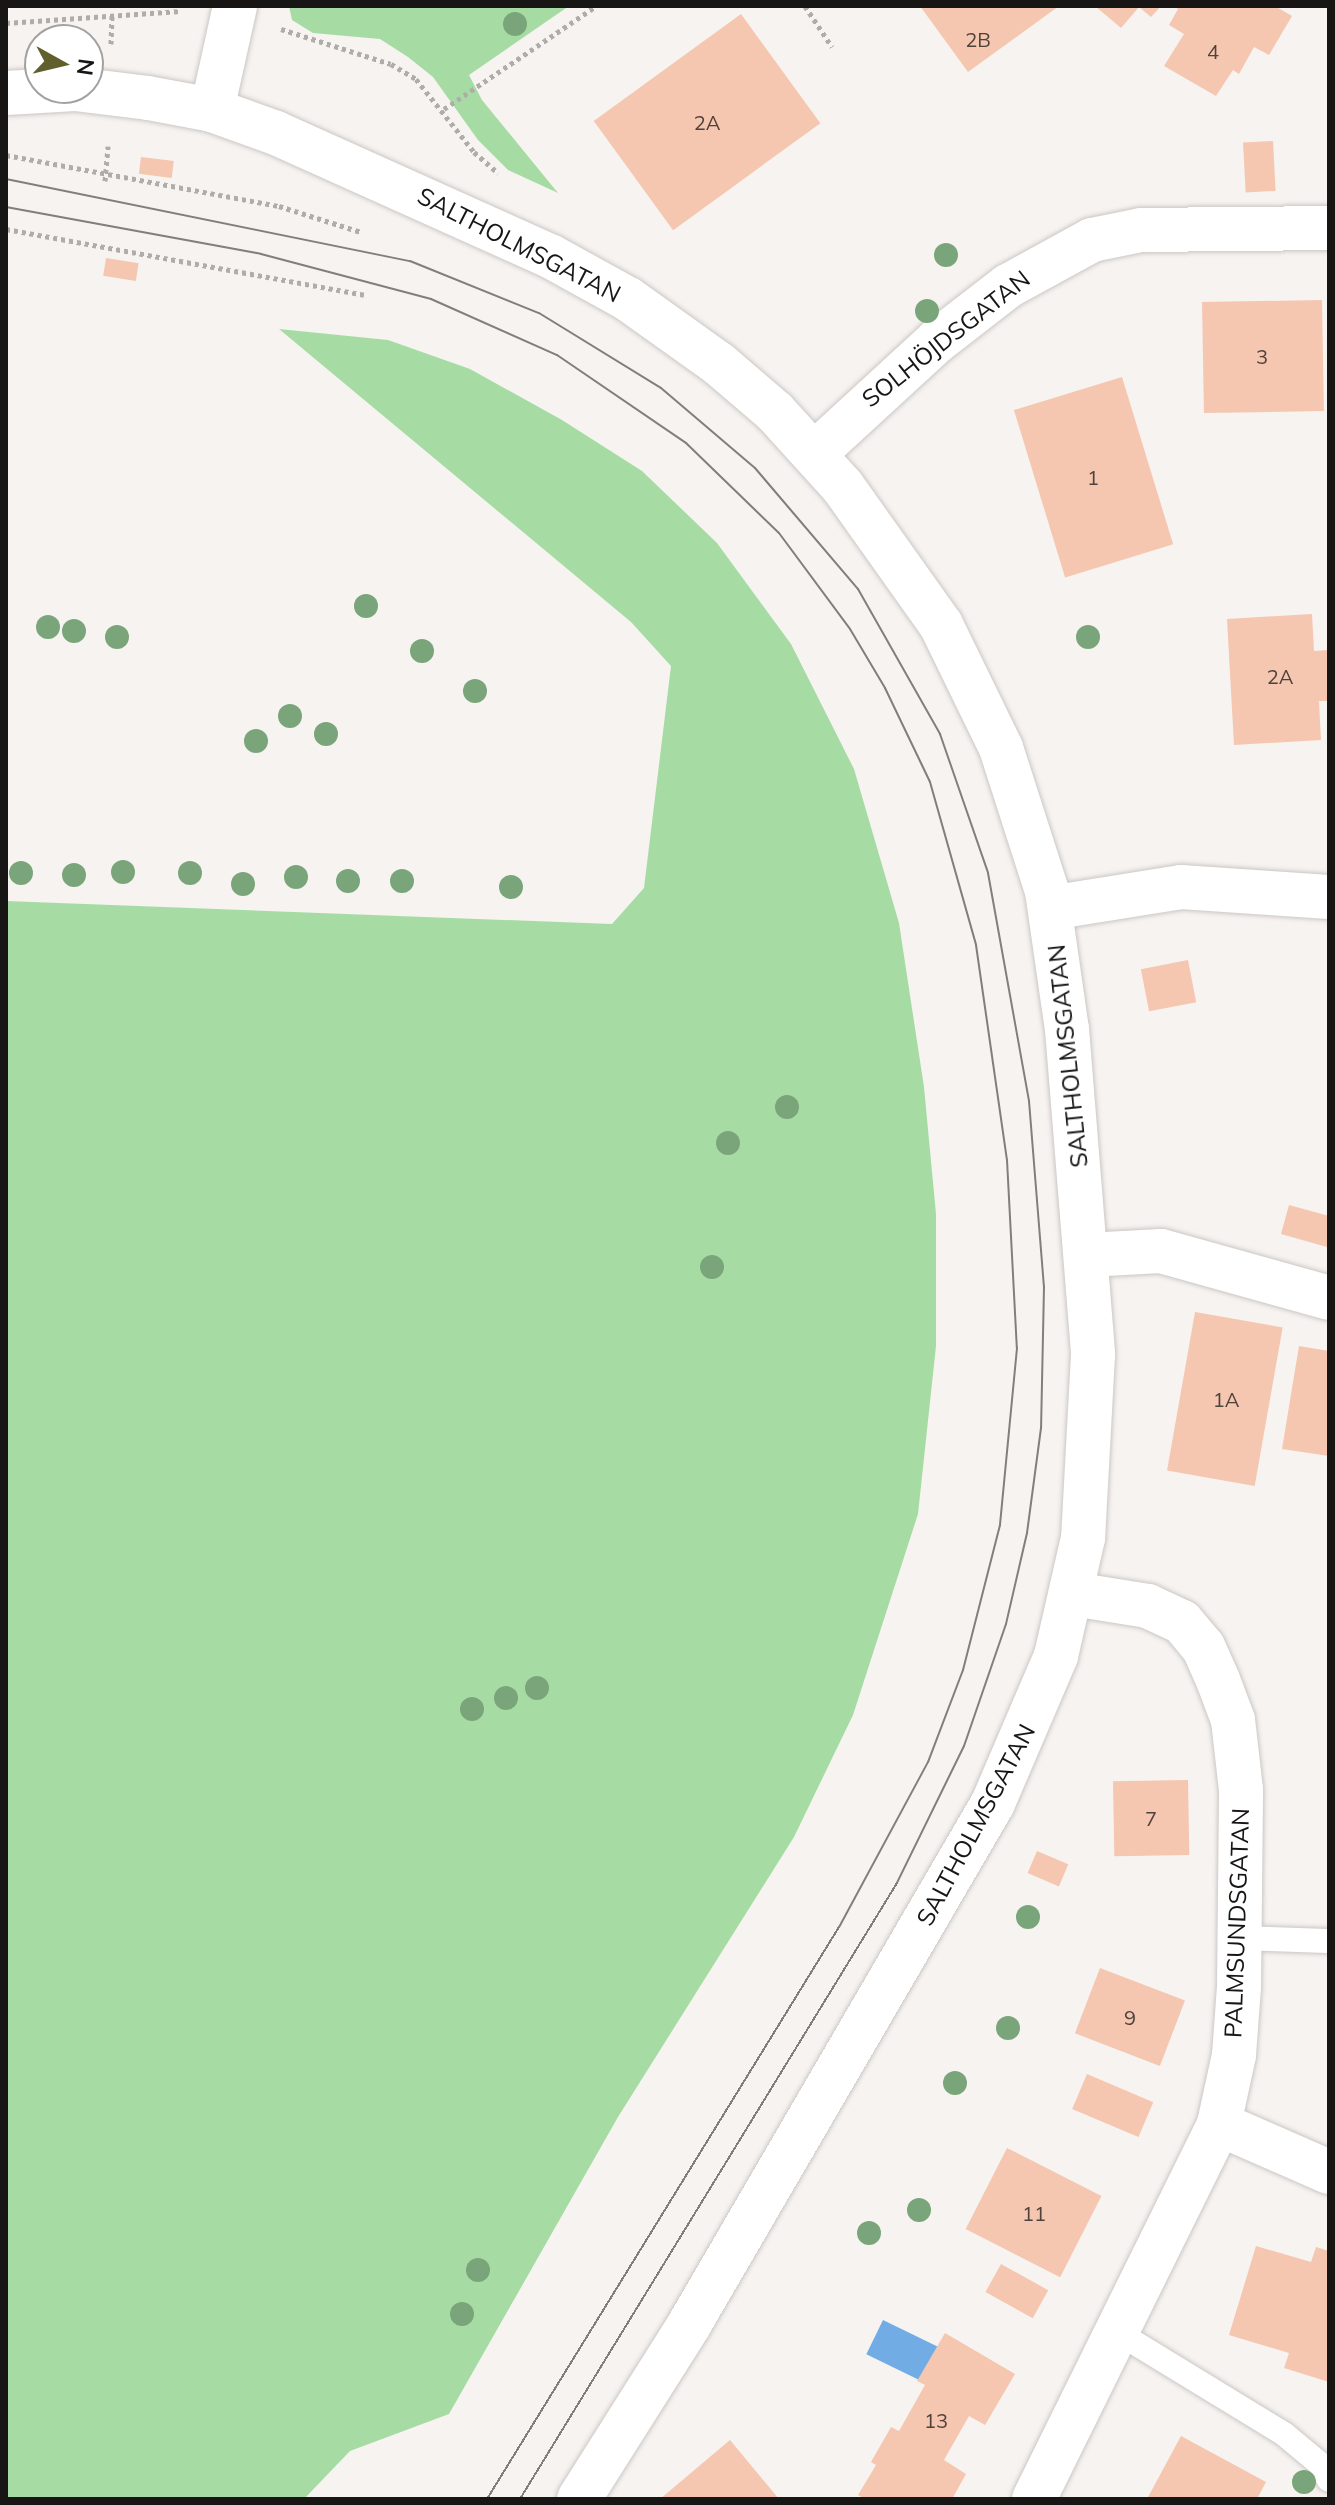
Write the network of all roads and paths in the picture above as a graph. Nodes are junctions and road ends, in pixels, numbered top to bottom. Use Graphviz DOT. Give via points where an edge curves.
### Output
graph roads {
  1 [pos="596,6"];
  2 [pos="805,6"];
  3 [pos="232,11"];
  4 [pos="6,23"];
  5 [pos="832,47"];
  6 [pos="6,93"];
  7 [pos="444,109"];
  8 [pos="212,110"];
  9 [pos="6,155"];
  10 [pos="15,157"];
  11 [pos="10,166"];
  12 [pos="504,179"];
  13 [pos="1329,228"];
  14 [pos="6,229"];
  15 [pos="370,234"];
  16 [pos="364,295"];
  17 [pos="814,454"];
  18 [pos="1329,897"];
  19 [pos="1050,908"];
  20 [pos="1087,1255"];
  21 [pos="1329,1298"];
  22 [pos="1073,1594"];
  23 [pos="1239,1938"];
  24 [pos="1329,1941"];
  25 [pos="1219,2124"];
  26 [pos="1329,2172"];
  27 [pos="1117,2332"];
  28 [pos="1329,2480"];
  29 [pos="579,2499"];
  30 [pos="1034,2499"];
  1 -- 7 [label="path"];
  2 -- 5 [label="path"];
  3 -- 4 [label="path" via="112,13"];
  3 -- 7 [label="path" via="391,64 416,79"];
  3 -- 8 [label="street"];
  6 -- 8 [label="street, SALTHOLMSGATAN" via="75,89"];
  7 -- 12 [label="path" via="474,152"];
  8 -- 17 [label="street, SALTHOLMSGATAN" via="438,203 618,293 745,384"];
  9 -- 10 [label="path"];
  10 -- 11 [label="path"];
  10 -- 15 [label="path" via="279,206"];
  13 -- 17 [label="street, SOLHÖJDSGATAN" via="1141,230 1092,240 1008,286 937,341"];
  14 -- 16 [label="path"];
  17 -- 19 [label="street, SALTHOLMSGATAN" via="905,569 970,682 1012,780"];
  18 -- 19 [label="street" via="1181,887"];
  19 -- 20 [label="street, SALTHOLMSGATAN" via="1067,1029"];
  20 -- 21 [label="street" via="1161,1251"];
  20 -- 22 [label="street, SALTHOLMSGATAN" via="1093,1355 1091,1460"];
  22 -- 23 [label="street, PALMSUNDSGATAN" via="1148,1606 1182,1622 1203,1647 1233,1720 1241,1790"];
  22 -- 29 [label="street, SALTHOLMSGATAN" via="1046,1686 993,1803 689,2325"];
  23 -- 24 [label="lane"];
  23 -- 25 [label="street, PALMSUNDSGATAN" via="1234,2055"];
  25 -- 26 [label="street"];
  25 -- 27 [label="street, PALMSUNDSGATAN"];
  27 -- 28 [label="lane" via="1284,2434 1320,2464"];
  27 -- 30 [label="street, PALMSUNDSGATAN"];
}
